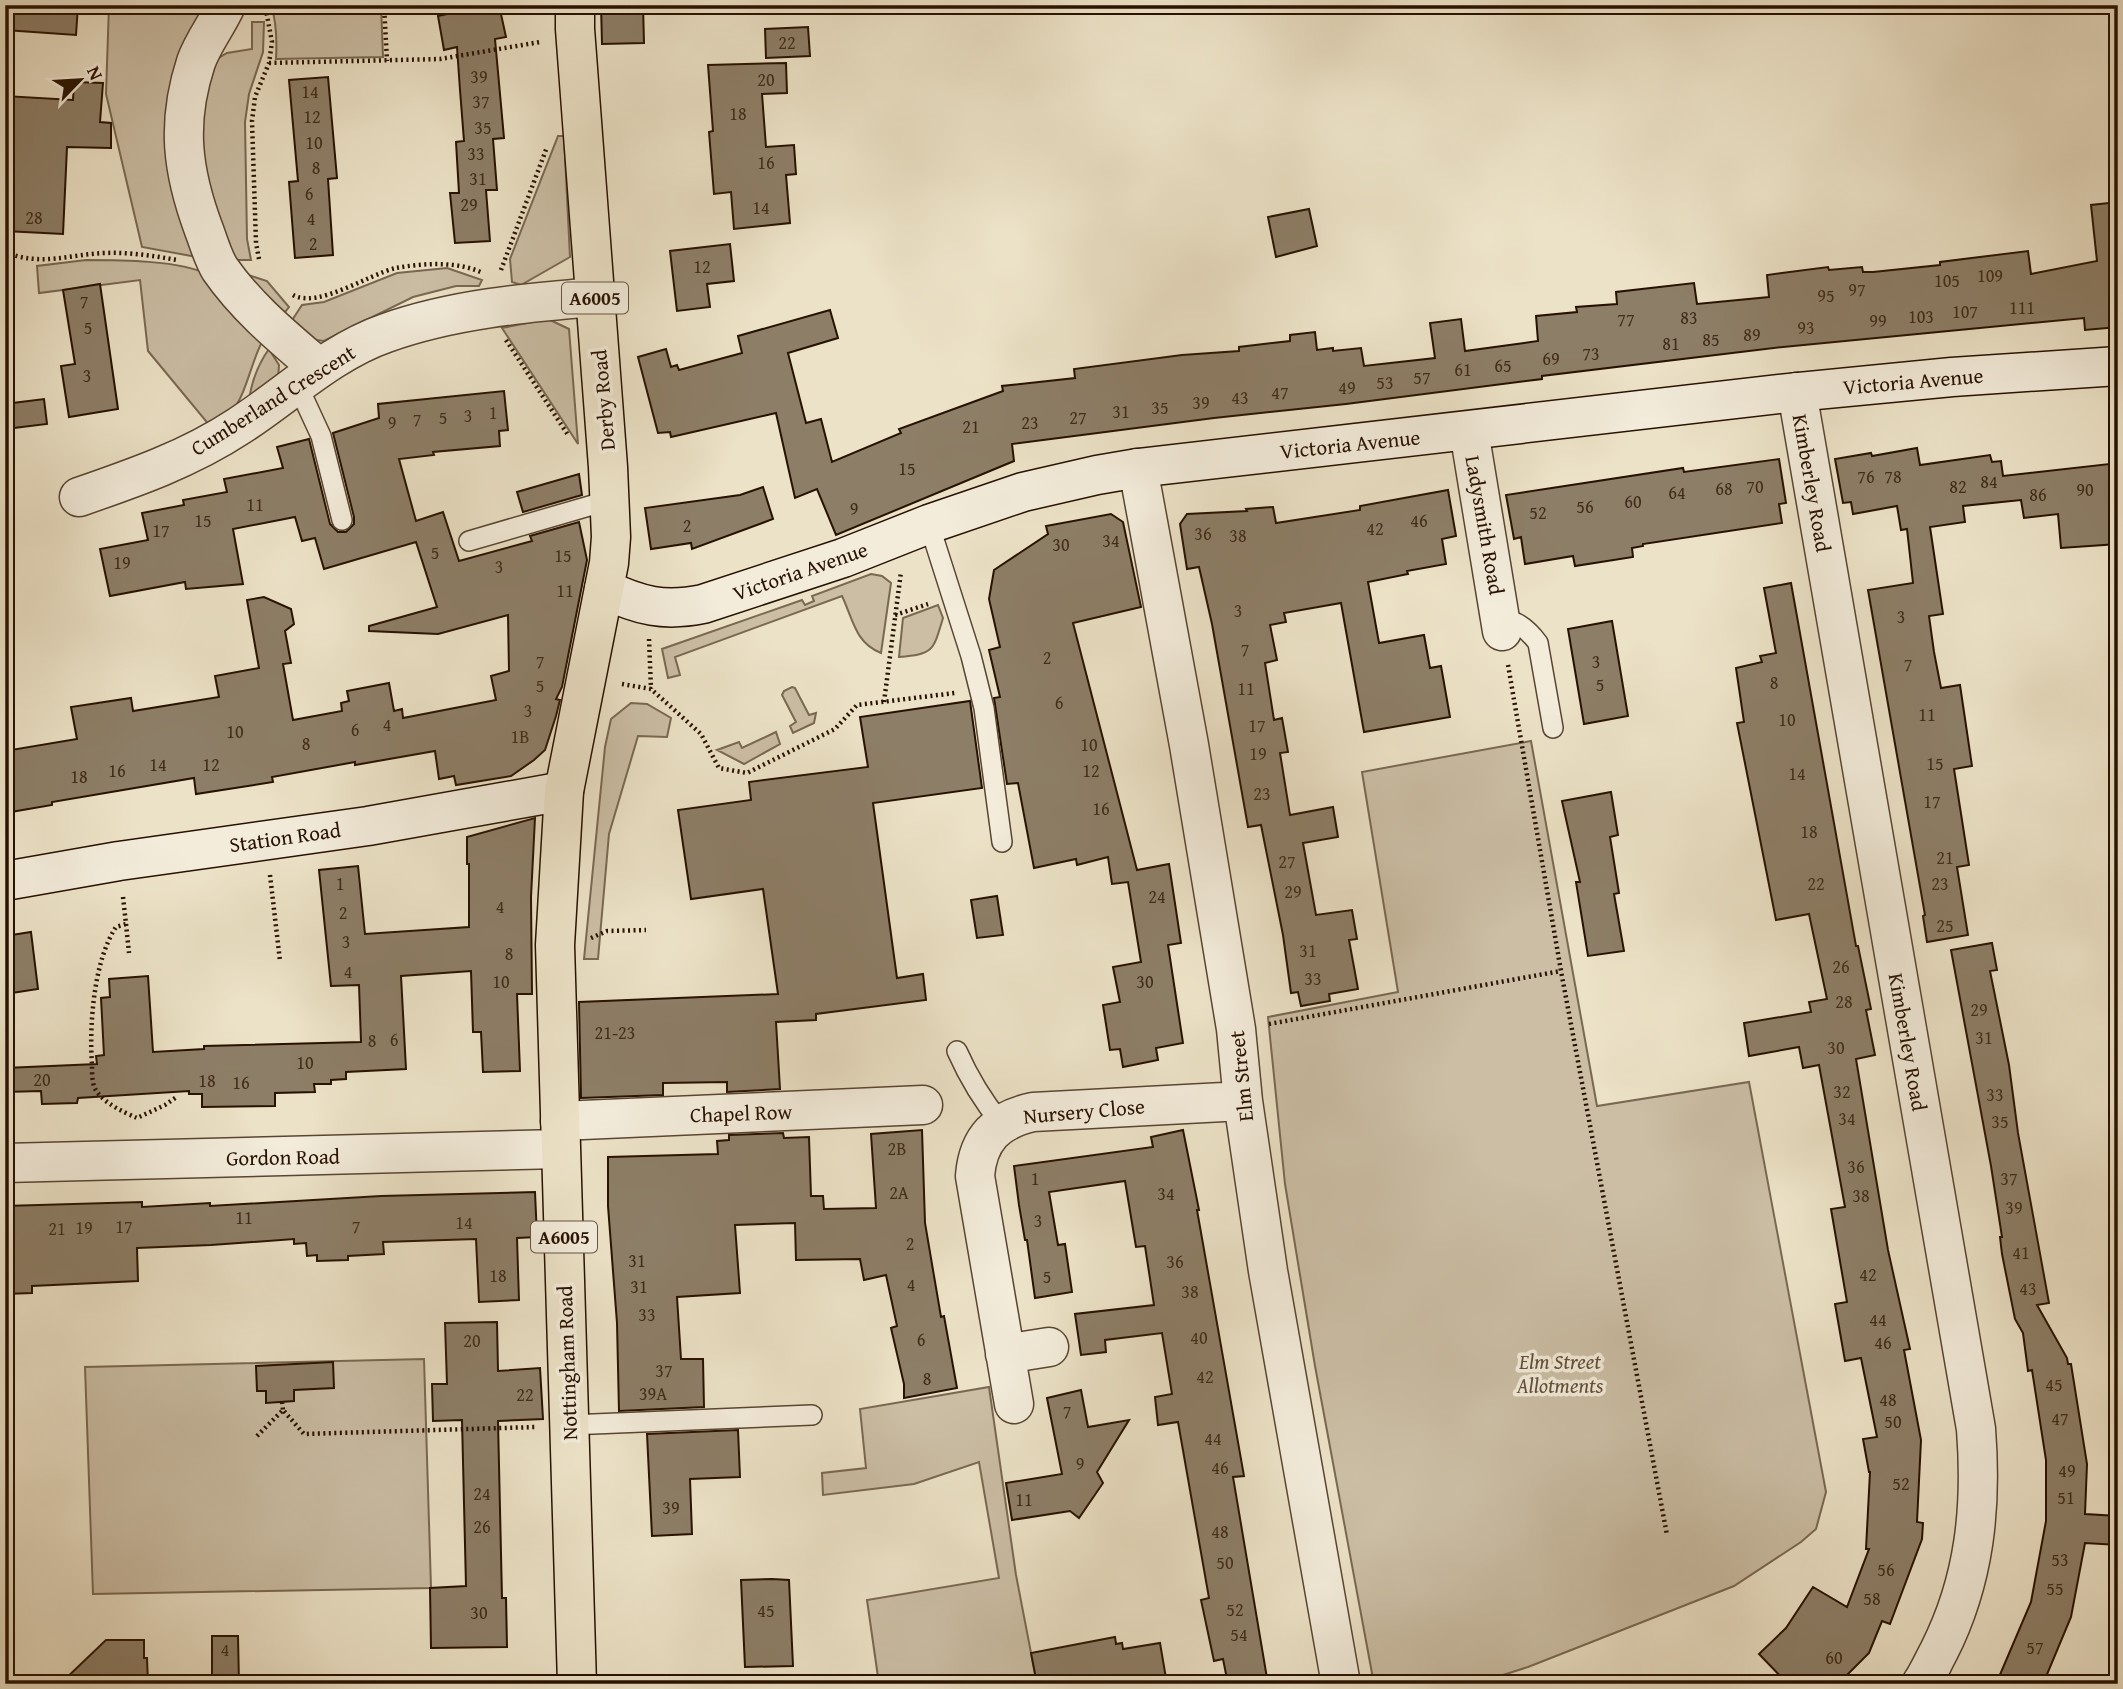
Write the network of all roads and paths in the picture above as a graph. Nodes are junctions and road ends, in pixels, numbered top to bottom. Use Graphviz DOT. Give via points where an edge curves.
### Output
graph roads {
  1 [pos="226,5"];
  2 [pos="265,5"];
  3 [pos="384,5"];
  4 [pos="575,21"];
  5 [pos="387,61"];
  6 [pos="269,64"];
  7 [pos="5,252"];
  8 [pos="218,267"];
  9 [pos="488,275"];
  10 [pos="288,293"];
  11 [pos="595,297"];
  12 [pos="2118,366"];
  13 [pos="308,376"];
  14 [pos="1797,392"];
  15 [pos="1469,431"];
  16 [pos="1138,468"];
  17 [pos="79,497"];
  18 [pos="610,500"];
  19 [pos="342,520"];
  20 [pos="918,529"];
  21 [pos="469,541"];
  22 [pos="604,589"];
  23 [pos="952,595"];
  24 [pos="647,607"];
  25 [pos="895,615"];
  26 [pos="1496,627"];
  27 [pos="586,678"];
  28 [pos="651,688"];
  29 [pos="980,690"];
  30 [pos="884,702"];
  31 [pos="1553,727"];
  32 [pos="564,791"];
  33 [pos="265,840"];
  34 [pos="1002,842"];
  35 [pos="119,861"];
  36 [pos="5,881"];
  37 [pos="126,924"];
  38 [pos="646,930"];
  39 [pos="129,953"];
  40 [pos="555,954"];
  41 [pos="280,961"];
  42 [pos="1561,971"];
  43 [pos="1269,1024"];
  44 [pos="957,1051"];
  45 [pos="178,1096"];
  46 [pos="1243,1101"];
  47 [pos="923,1105"];
  48 [pos="1001,1123"];
  49 [pos="560,1135"];
  50 [pos="5,1163"];
  51 [pos="1049,1347"];
  52 [pos="1005,1354"];
  53 [pos="282,1402"];
  54 [pos="1014,1405"];
  55 [pos="283,1410"];
  56 [pos="813,1415"];
  57 [pos="569,1425"];
  58 [pos="257,1436"];
  59 [pos="1667,1535"];
  60 [pos="577,1684"];
  61 [pos="1341,1684"];
  62 [pos="1921,1684"];
  1 -- 8 [label="street" via="197,60 182,121 188,176"];
  2 -- 6 [label="path" via="272,42"];
  3 -- 5 [label="path"];
  4 -- 5 [label="path" via="440,60"];
  4 -- 11 [label="main road, Derby Road / A6005"];
  5 -- 6 [label="path"];
  6 -- 8 [label="path" via="252,121 256,243 264,269"];
  7 -- 8 [label="path" via="41,261 139,254"];
  8 -- 13 [label="street"];
  9 -- 10 [label="path" via="447,264 396,268 320,297 299,299"];
  11 -- 13 [label="street, Cumberland Crescent" via="526,303 428,321 385,333"];
  11 -- 18 [label="main road, Derby Road / A6005"];
  12 -- 14 [label="street, Victoria Avenue"];
  13 -- 17 [label="street, Cumberland Crescent" via="211,443 140,476"];
  13 -- 19 [label="lane"];
  14 -- 15 [label="street, Victoria Avenue"];
  14 -- 62 [label="street, Kimberley Road" via="1976,1429 1979,1469 1974,1550 1946,1637"];
  15 -- 16 [label="street, Victoria Avenue"];
  15 -- 26 [label="street, Ladysmith Road"];
  16 -- 20 [label="street, Victoria Avenue" via="1023,492"];
  16 -- 46 [label="street, Elm Street" via="1189,745 1236,1029"];
  18 -- 21 [label="lane"];
  18 -- 22 [label="main road, Derby Road / A6005"];
  20 -- 23 [label="lane"];
  20 -- 24 [label="street, Victoria Avenue" via="703,604"];
  20 -- 25 [label="path"];
  22 -- 24 [label="street, Victoria Avenue"];
  22 -- 27 [label="main road, Derby Road / A6005"];
  23 -- 25 [label="path"];
  23 -- 29 [label="lane"];
  24 -- 28 [label="path"];
  25 -- 30 [label="path"];
  26 -- 31 [label="lane, Ladysmith Road" via="1509,620 1530,632 1538,643"];
  26 -- 42 [label="path"];
  27 -- 28 [label="path"];
  27 -- 32 [label="main road, Derby Road / A6005"];
  28 -- 30 [label="path" via="701,734 719,768 747,773 835,729 857,705"];
  29 -- 30 [label="path"];
  29 -- 34 [label="lane"];
  32 -- 33 [label="street, Station Road"];
  32 -- 40 [label="main road, Nottingham Road / A6005"];
  33 -- 35 [label="street, Station Road"];
  33 -- 41 [label="path"];
  35 -- 36 [label="street, Station Road"];
  35 -- 37 [label="path"];
  37 -- 39 [label="path"];
  37 -- 45 [label="path" via="116,927 108,939 92,1007 94,1086 137,1118"];
  38 -- 40 [label="path" via="607,931"];
  40 -- 49 [label="main road, Nottingham Road / A6005"];
  42 -- 43 [label="path"];
  42 -- 59 [label="path"];
  44 -- 48 [label="lane" via="971,1082"];
  46 -- 48 [label="street, Nursery Close" via="1033,1112"];
  46 -- 61 [label="street, Elm Street" via="1268,1271"];
  47 -- 49 [label="street, Chapel Row"];
  48 -- 52 [label="street, Nursery Close" via="982,1147 975,1176"];
  49 -- 50 [label="street, Gordon Road"];
  49 -- 57 [label="main road, Nottingham Road / A6005"];
  51 -- 52 [label="street"];
  52 -- 54 [label="street, Nursery Close"];
  53 -- 55 [label="path"];
  55 -- 57 [label="path" via="304,1434"];
  55 -- 58 [label="path"];
  56 -- 57 [label="lane"];
  57 -- 60 [label="main road, Nottingham Road / A6005"];
}
